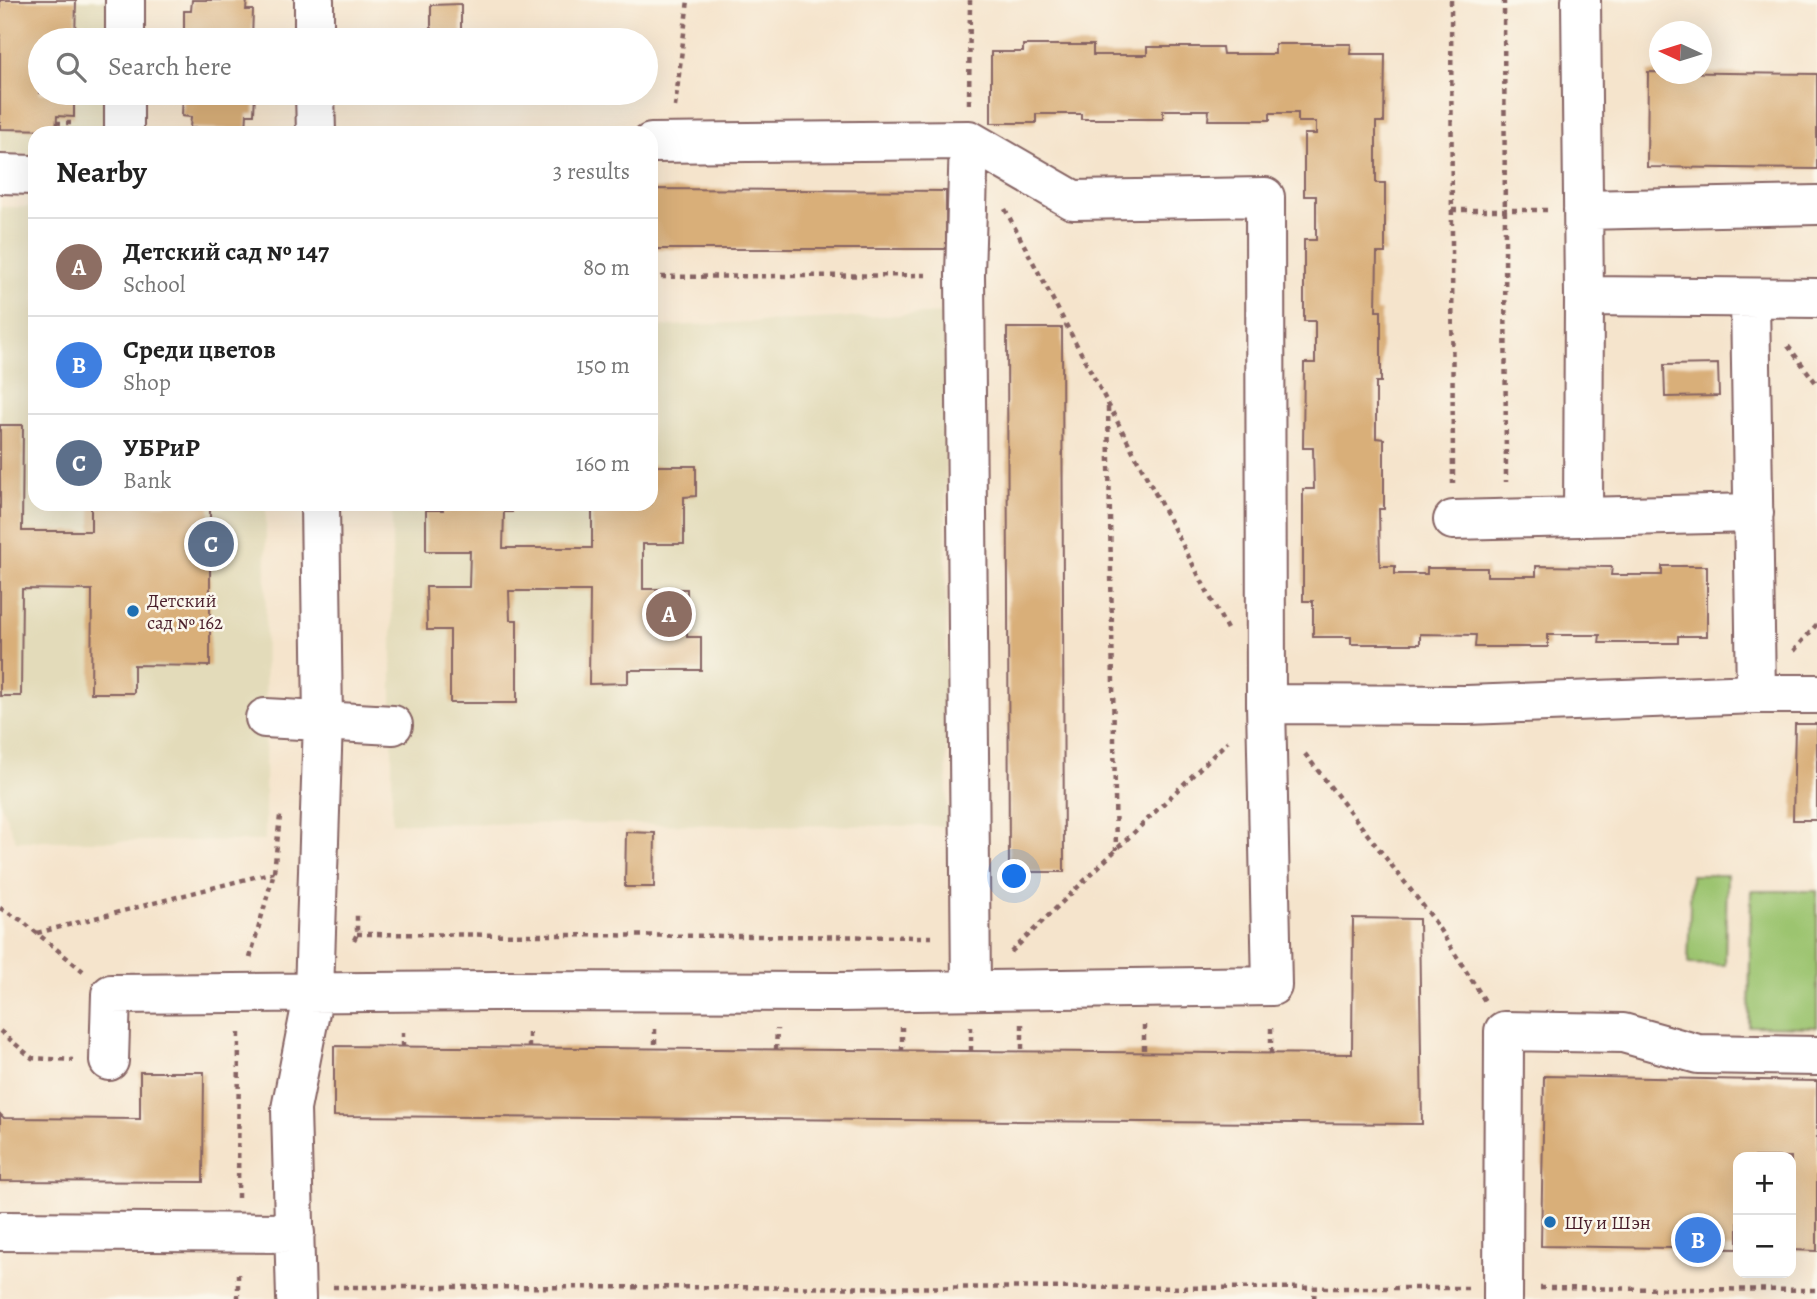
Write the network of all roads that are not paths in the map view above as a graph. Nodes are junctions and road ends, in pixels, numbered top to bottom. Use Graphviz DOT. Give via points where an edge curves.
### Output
graph roads {
  1 [pos="125,0"];
  2 [pos="314,0"];
  3 [pos="1581,0"];
  4 [pos="125,28"];
  5 [pos="314,28"];
  6 [pos="124,105"];
  7 [pos="315,105"];
  8 [pos="124,126"];
  9 [pos="316,126"];
  10 [pos="969,140"];
  11 [pos="660,143"];
  12 [pos="0,174"];
  13 [pos="28,175"];
  14 [pos="1817,205"];
  15 [pos="1583,210"];
  16 [pos="1584,296"];
  17 [pos="1750,298"];
  18 [pos="1817,298"];
  19 [pos="320,511"];
  20 [pos="1754,513"];
  21 [pos="1583,517"];
  22 [pos="1453,520"];
  23 [pos="1756,694"];
  24 [pos="1817,694"];
  25 [pos="1266,704"];
  26 [pos="265,718"];
  27 [pos="323,721"];
  28 [pos="393,725"];
  29 [pos="971,990"];
  30 [pos="314,992"];
  31 [pos="1817,1056"];
  32 [pos="109,1061"];
  33 [pos="0,1231"];
  34 [pos="295,1233"];
  35 [pos="295,1292"];
  36 [pos="1504,1294"];
  1 -- 4 [label="lane"];
  2 -- 5 [label="lane"];
  3 -- 15 [label="lane"];
  6 -- 8 [label="lane"];
  7 -- 9 [label="lane"];
  10 -- 11 [label="lane"];
  10 -- 25 [label="lane" via="1073,200 1265,197"];
  10 -- 29 [label="lane" via="965,275"];
  12 -- 13 [label="lane"];
  14 -- 15 [label="lane"];
  15 -- 16 [label="lane"];
  16 -- 17 [label="lane"];
  16 -- 21 [label="lane"];
  17 -- 18 [label="lane"];
  17 -- 20 [label="lane"];
  19 -- 27 [label="lane"];
  20 -- 21 [label="lane"];
  20 -- 23 [label="lane"];
  21 -- 22 [label="lane"];
  23 -- 24 [label="lane"];
  23 -- 25 [label="lane" via="1467,705"];
  25 -- 29 [label="lane" via="1272,986"];
  26 -- 27 [label="lane"];
  27 -- 28 [label="lane"];
  27 -- 30 [label="lane"];
  29 -- 30 [label="lane"];
  30 -- 32 [label="lane" via="111,994"];
  30 -- 34 [label="lane" via="291,1109"];
  31 -- 36 [label="lane" via="1698,1054 1623,1033 1504,1031"];
  33 -- 34 [label="lane"];
  34 -- 35 [label="lane"];
}
